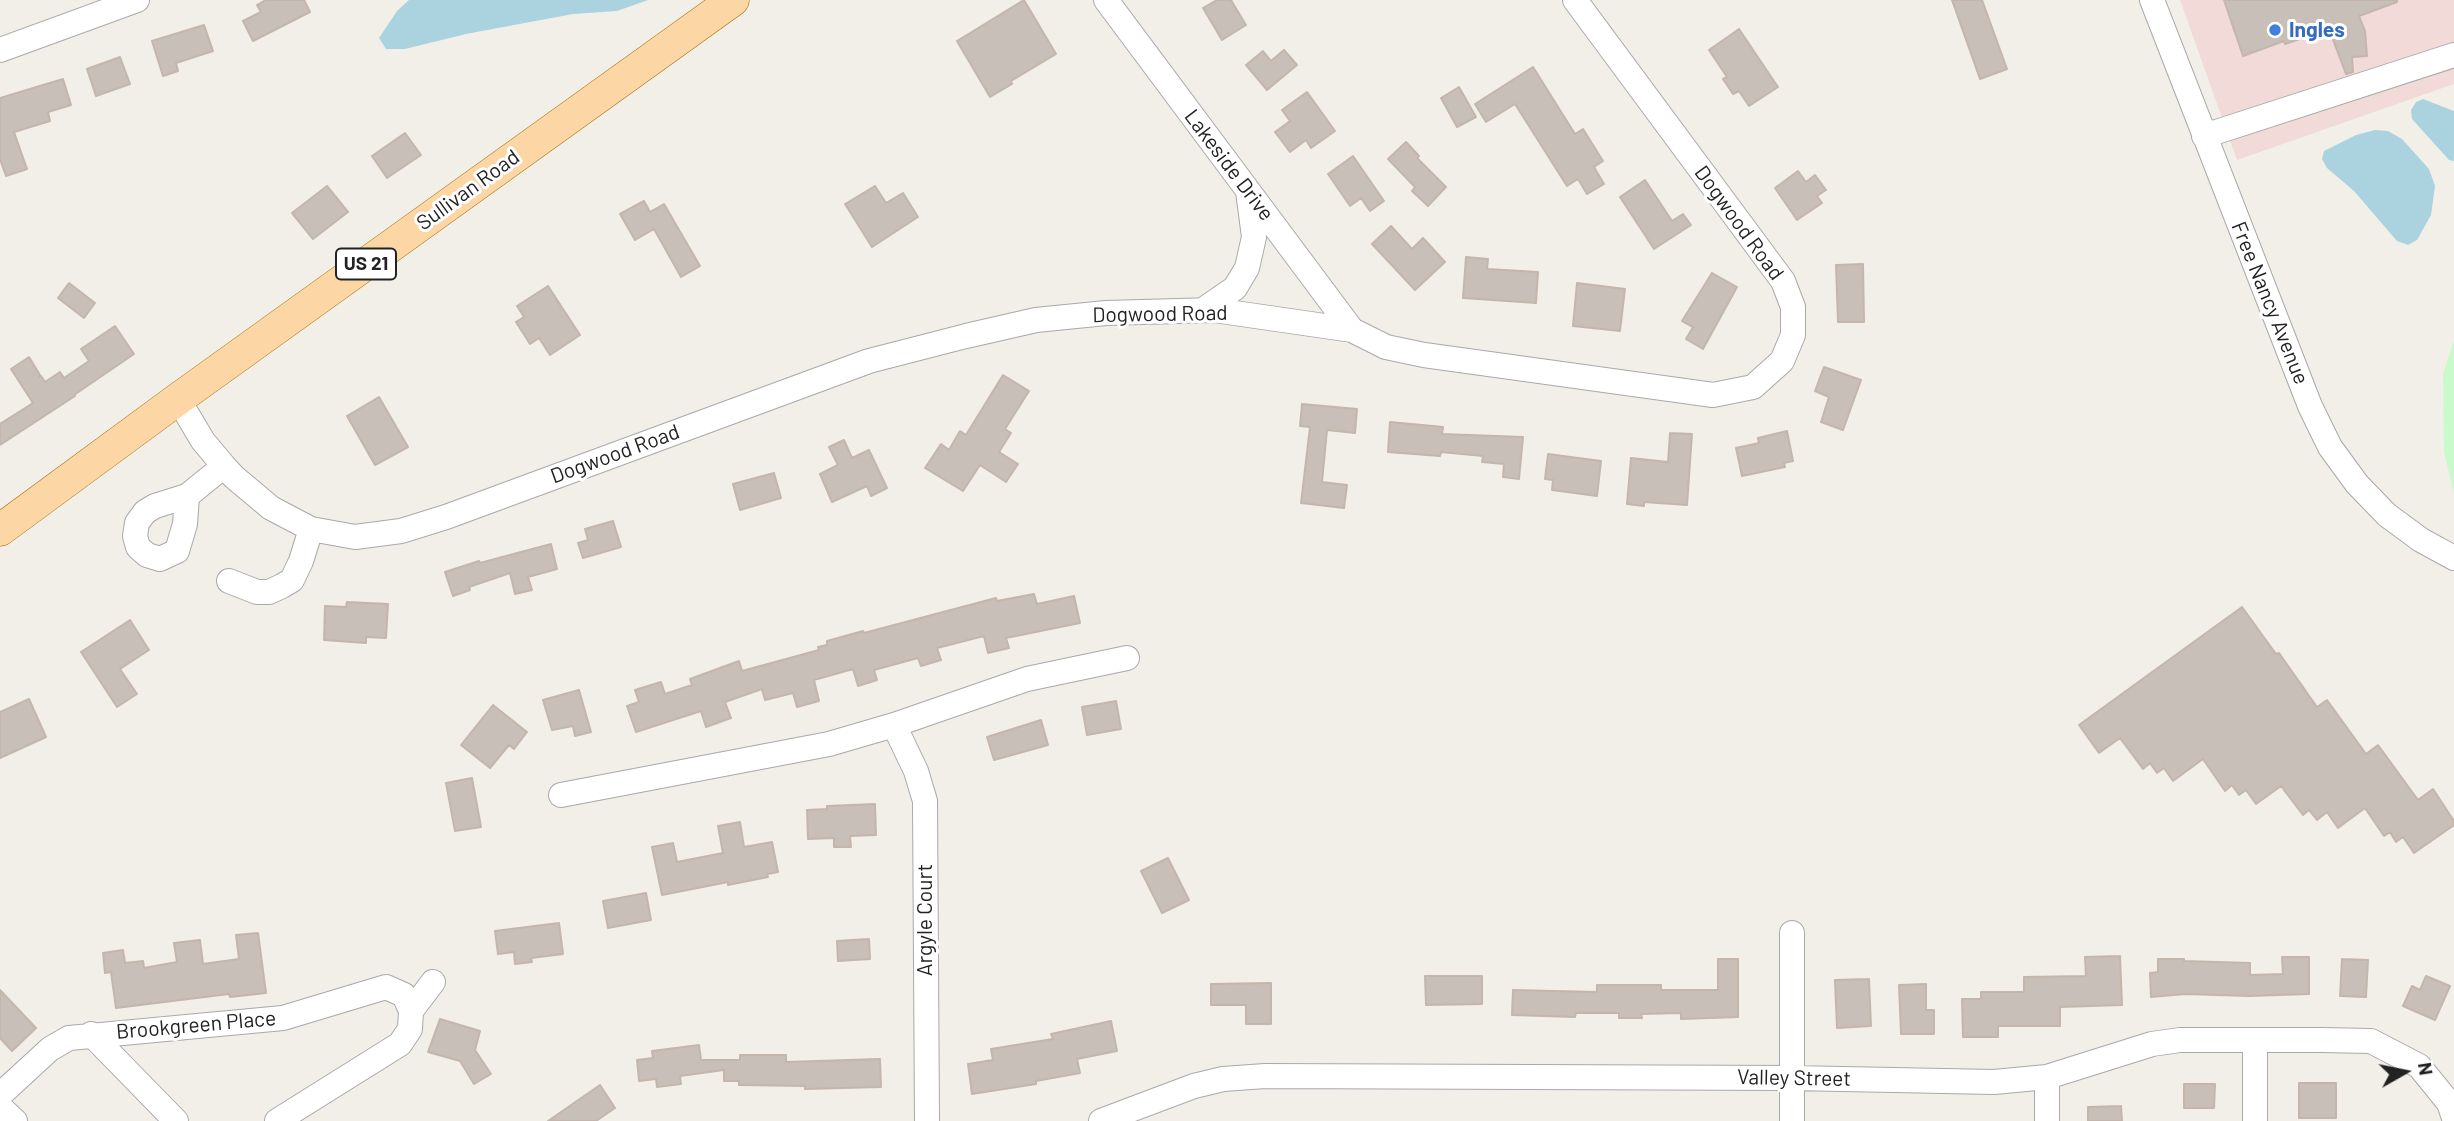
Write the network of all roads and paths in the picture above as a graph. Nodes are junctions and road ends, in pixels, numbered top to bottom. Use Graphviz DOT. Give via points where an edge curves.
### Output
graph roads {
  1 [pos="137,0"];
  2 [pos="733,0"];
  3 [pos="1106,0"];
  4 [pos="1574,0"];
  5 [pos="2152,0"];
  6 [pos="0,50"];
  7 [pos="2454,55"];
  8 [pos="2204,136"];
  9 [pos="1248,190"];
  10 [pos="1203,310"];
  11 [pos="1352,330"];
  12 [pos="178,398"];
  13 [pos="224,466"];
  14 [pos="187,496"];
  15 [pos="0,530"];
  16 [pos="311,530"];
  17 [pos="2454,558"];
  18 [pos="229,581"];
  19 [pos="1127,658"];
  20 [pos="894,725"];
  21 [pos="561,795"];
  22 [pos="1792,933"];
  23 [pos="433,982"];
  24 [pos="411,1011"];
  25 [pos="91,1034"];
  26 [pos="2255,1041"];
  27 [pos="2047,1077"];
  28 [pos="1792,1078"];
  29 [pos="0,1095"];
  30 [pos="0,1107"];
  31 [pos="2454,1118"];
  32 [pos="15,1121"];
  33 [pos="176,1121"];
  34 [pos="277,1121"];
  35 [pos="927,1121"];
  36 [pos="1101,1121"];
  37 [pos="1792,1121"];
  38 [pos="2047,1121"];
  39 [pos="2255,1121"];
  1 -- 6 [label="street"];
  2 -- 12 [label="main road, Sullivan Road / US 21"];
  3 -- 9 [label="street, Lakeside Drive"];
  4 -- 11 [label="street, Dogwood Road" via="1783,281 1793,307 1793,335 1782,361 1753,387 1713,394 1424,355 1387,347"];
  5 -- 8 [label="street, Free Nancy Avenue"];
  7 -- 8 [label="street"];
  8 -- 17 [label="street, Free Nancy Avenue" via="2330,447 2387,516"];
  9 -- 10 [label="street" via="1254,237 1247,268 1235,288"];
  9 -- 11 [label="street, Lakeside Drive"];
  10 -- 11 [label="street, Dogwood Road"];
  10 -- 16 [label="street, Dogwood Road" via="1036,320 966,336 869,362 446,517 355,537"];
  12 -- 13 [label="street, Dogwood Road"];
  12 -- 15 [label="main road, Sullivan Road / US 21"];
  13 -- 14 [label="street"];
  13 -- 16 [label="street, Dogwood Road" via="271,508"];
  16 -- 18 [label="street" via="292,580 269,592"];
  19 -- 20 [label="street" via="1027,679"];
  20 -- 21 [label="street" via="829,744"];
  20 -- 35 [label="street, Argyle Court" via="925,801"];
  22 -- 28 [label="street"];
  23 -- 24 [label="street"];
  24 -- 25 [label="street, Brookgreen Place" via="404,995 386,987 283,1018"];
  24 -- 34 [label="street" via="410,1029 400,1044"];
  25 -- 29 [label="street, Brookgreen Place" via="69,1038 50,1049"];
  25 -- 33 [label="street, Brookgreen Place"];
  26 -- 27 [label="street, Valley Street" via="2152,1044"];
  26 -- 31 [label="street, Valley Street" via="2371,1041 2419,1066 2449,1103"];
  26 -- 39 [label="street"];
  27 -- 28 [label="street, Valley Street" via="1994,1082"];
  27 -- 38 [label="street"];
  28 -- 36 [label="street, Valley Street" via="1265,1076 1194,1086"];
  28 -- 37 [label="street"];
  30 -- 32 [label="street"];
}
